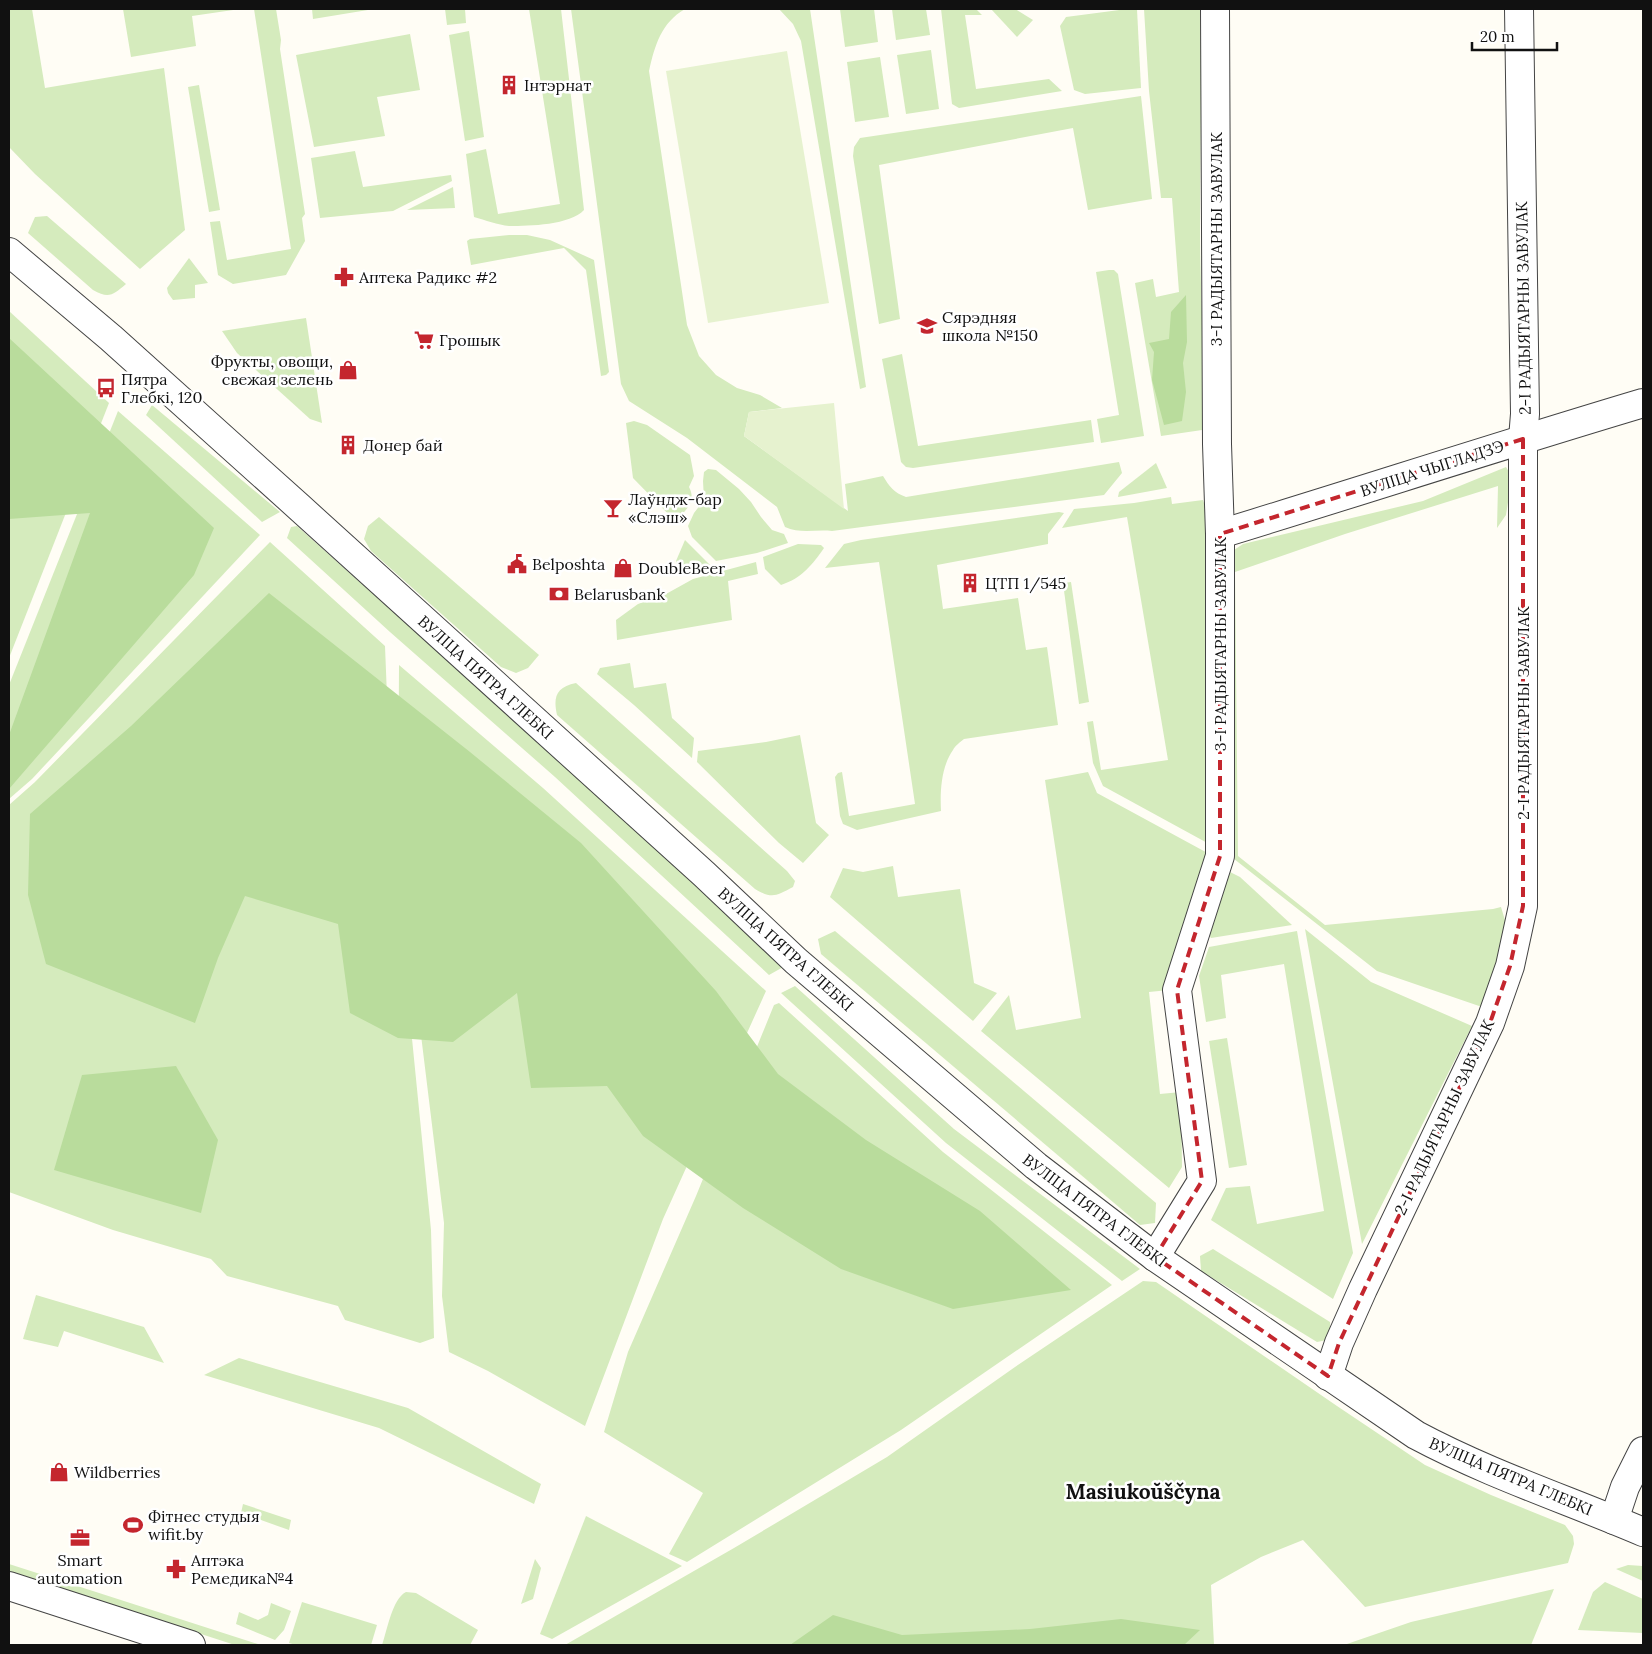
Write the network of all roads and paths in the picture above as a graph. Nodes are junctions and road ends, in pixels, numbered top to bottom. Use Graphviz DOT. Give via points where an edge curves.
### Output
graph roads {
  1 [pos="1214,9"];
  2 [pos="1519,9"];
  3 [pos="9,252"];
  4 [pos="1643,403"];
  5 [pos="1523,439"];
  6 [pos="1220,534"];
  7 [pos="1155,1257"];
  8 [pos="1328,1376"];
  9 [pos="1643,1450"];
  10 [pos="1614,1520"];
  11 [pos="1643,1532"];
  12 [pos="9,1586"];
  13 [pos="190,1645"];
  1 -- 6 [label="street, 3-І РАДЫЯТАРНЫ ЗАВУЛАК"];
  2 -- 5 [label="street, 2-І РАДЫЯТАРНЫ ЗАВУЛАК"];
  3 -- 7 [label="street, ВУЛІЦА ПЯТРА ГЛЕБКІ" via="111,338 299,507 796,961 1036,1166"];
  4 -- 5 [label="street, ВУЛІЦА ЧЫГЛАДЗЭ"];
  5 -- 6 [label="street, ВУЛІЦА ЧЫГЛАДЗЭ"];
  5 -- 8 [label="street, 2-І РАДЫЯТАРНЫ ЗАВУЛАК" via="1523,906 1510,966 1490,1022 1363,1289"];
  6 -- 7 [label="street, 3-І РАДЫЯТАРНЫ ЗАВУЛАК" via="1220,856 1177,990 1202,1181"];
  7 -- 8 [label="street, ВУЛІЦА ПЯТРА ГЛЕБКІ"];
  8 -- 10 [label="street, ВУЛІЦА ПЯТРА ГЛЕБКІ" via="1416,1435 1448,1452"];
  9 -- 10 [label="street"];
  10 -- 11 [label="street, ВУЛІЦА ПЯТРА ГЛЕБКІ"];
  12 -- 13 [label="street"];
}
